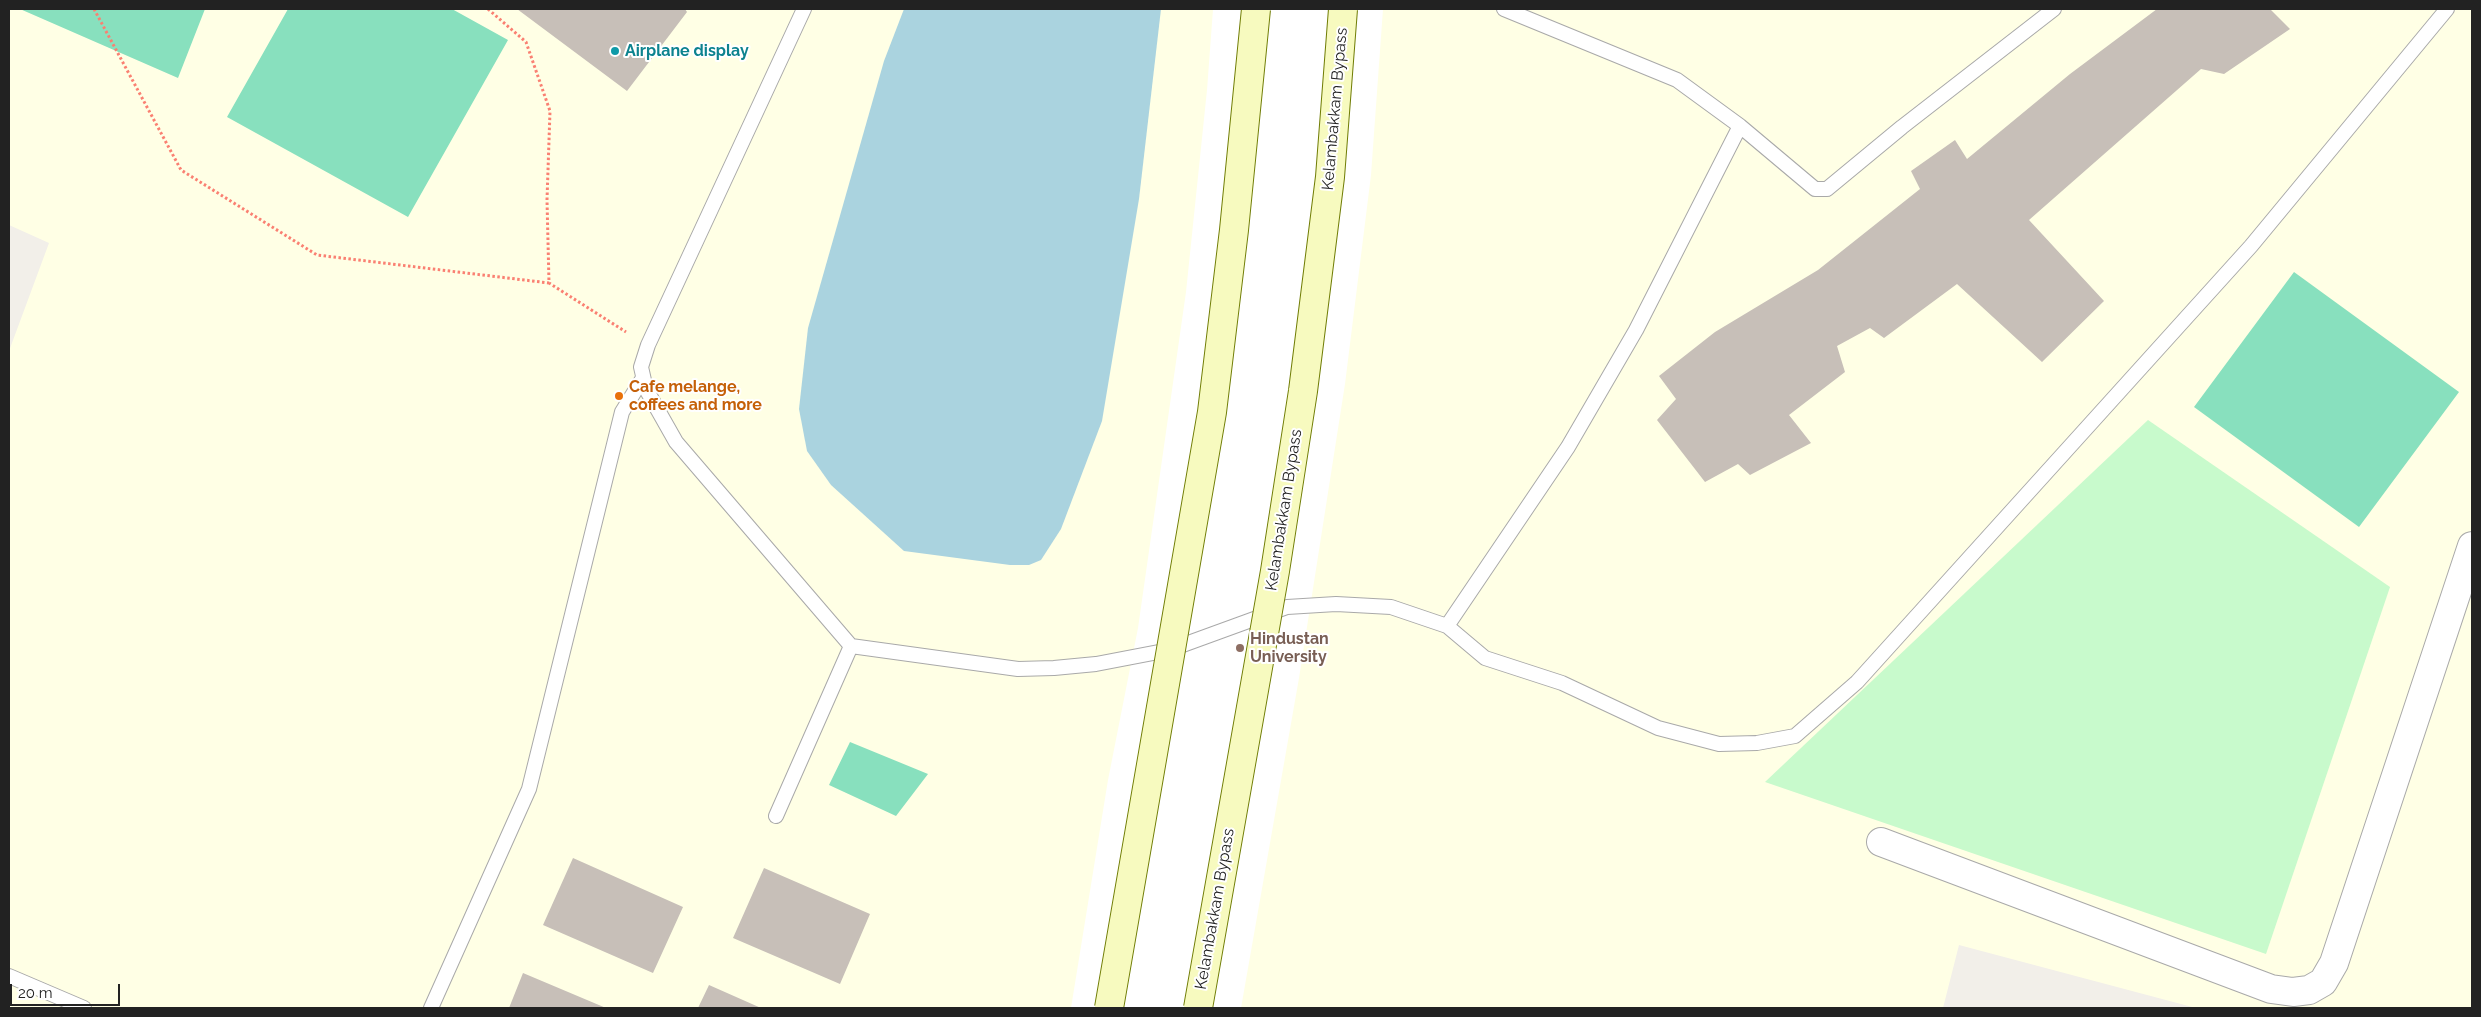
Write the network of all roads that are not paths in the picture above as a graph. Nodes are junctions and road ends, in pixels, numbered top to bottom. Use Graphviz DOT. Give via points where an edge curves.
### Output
graph roads {
  1 [pos="804,9"];
  2 [pos="1256,9"];
  3 [pos="1343,9"];
  4 [pos="1504,9"];
  5 [pos="2054,9"];
  6 [pos="2447,9"];
  7 [pos="1740,126"];
  8 [pos="643,378"];
  9 [pos="2472,546"];
  10 [pos="1447,626"];
  11 [pos="851,646"];
  12 [pos="776,816"];
  13 [pos="1881,842"];
  14 [pos="9,976"];
  15 [pos="84,1008"];
  16 [pos="431,1008"];
  17 [pos="1109,1008"];
  18 [pos="1198,1008"];
  1 -- 8 [label="lane" via="648,345 641,367"];
  2 -- 17 [label="main road, bridge" via="1212,412"];
  3 -- 18 [label="main road, Kelambakkam Bypass, bridge" via="1330,177 1303,391"];
  4 -- 7 [label="lane" via="1677,80"];
  5 -- 7 [label="lane" via="1827,189 1815,188"];
  6 -- 10 [label="lane" via="2251,246 1857,682 1795,736 1757,743 1719,744 1658,728 1562,683 1485,658"];
  7 -- 10 [label="lane" via="1636,330 1568,447"];
  8 -- 11 [label="lane" via="676,442"];
  8 -- 16 [label="lane" via="622,412 529,789"];
  9 -- 13 [label="street" via="2334,963 2323,982 2309,990 2271,989"];
  10 -- 11 [label="lane" via="1391,607 1336,604 1287,607 1169,650 1096,664 1018,669"];
  11 -- 12 [label="lane"];
  14 -- 15 [label="lane"];
}
